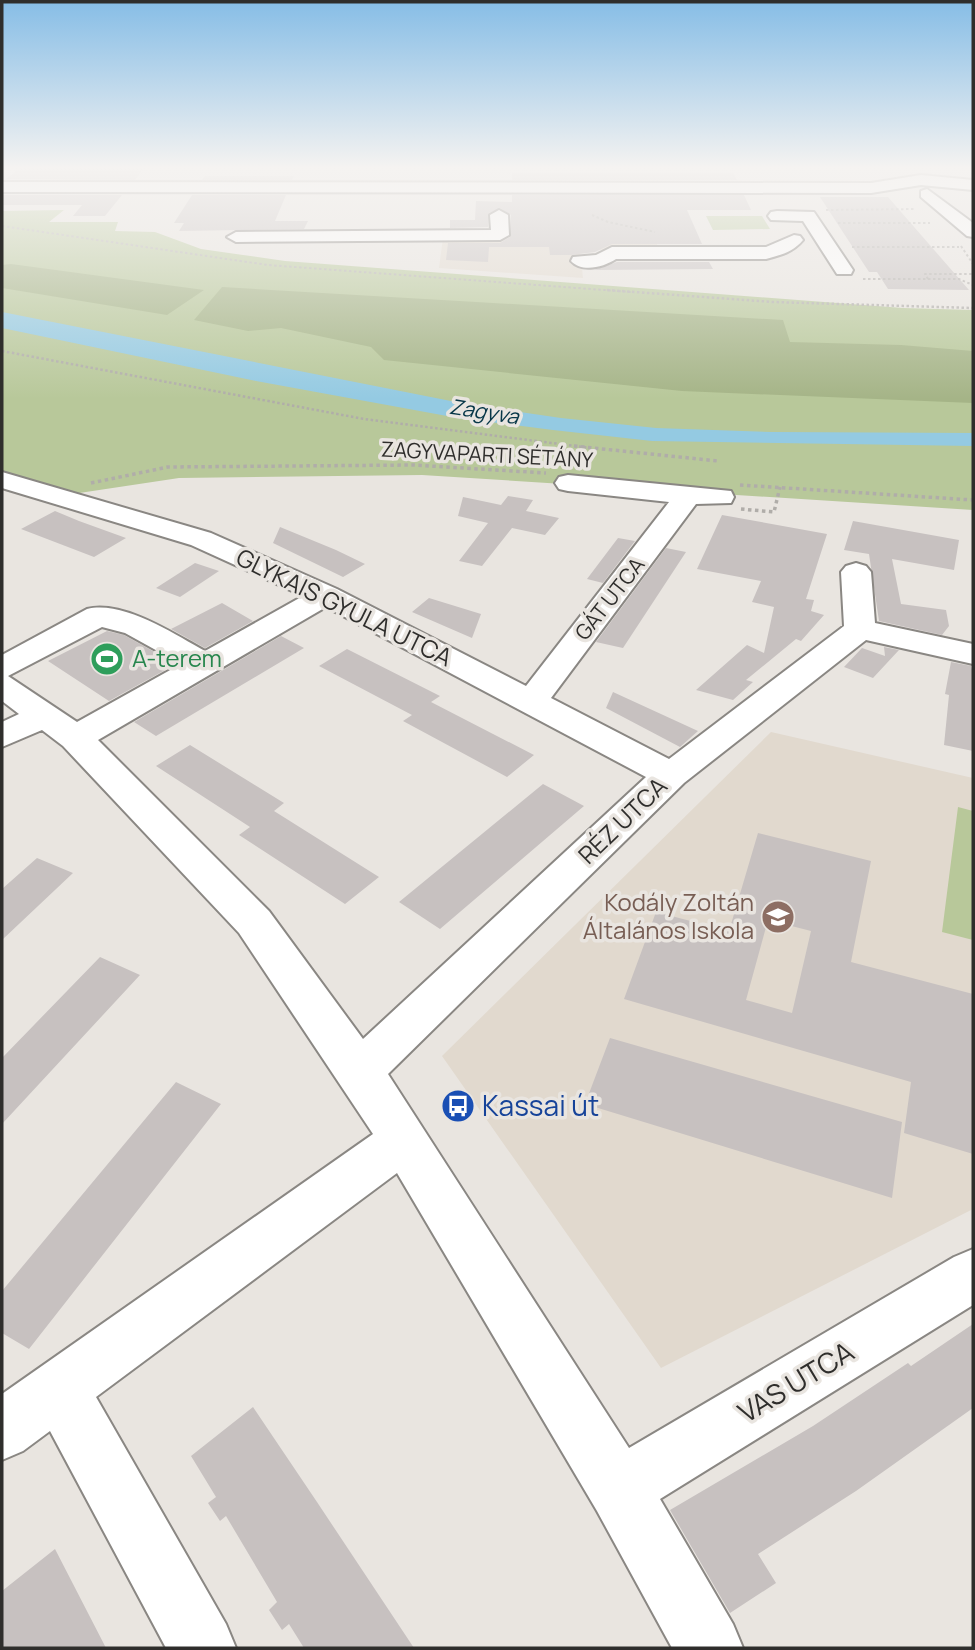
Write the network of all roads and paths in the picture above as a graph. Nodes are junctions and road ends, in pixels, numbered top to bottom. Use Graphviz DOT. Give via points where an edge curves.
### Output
graph roads {
  1 [pos="132,245"];
  2 [pos="786,245"];
  3 [pos="828,245"];
  4 [pos="863,245"];
  5 [pos="973,247"];
  6 [pos="595,264"];
  7 [pos="919,271"];
  8 [pos="925,274"];
  9 [pos="953,274"];
  10 [pos="973,274"];
  11 [pos="850,275"];
  12 [pos="928,279"];
  13 [pos="957,279"];
  14 [pos="534,285"];
  15 [pos="973,285"];
  16 [pos="532,289"];
  17 [pos="973,308"];
  18 [pos="2,351"];
  19 [pos="719,461"];
  20 [pos="558,478"];
  21 [pos="2,480"];
  22 [pos="91,483"];
  23 [pos="730,491"];
  24 [pos="688,496"];
  25 [pos="973,500"];
  26 [pos="856,572"];
  27 [pos="326,595"];
  28 [pos="860,629"];
  29 [pos="973,654"];
  30 [pos="207,665"];
  31 [pos="2,668"];
  32 [pos="2,685"];
  33 [pos="531,702"];
  34 [pos="44,715"];
  35 [pos="2,736"];
  36 [pos="76,738"];
  37 [pos="671,775"];
  38 [pos="360,1071"];
  39 [pos="404,1140"];
  40 [pos="973,1275"];
  41 [pos="60,1390"];
  42 [pos="2,1430"];
  43 [pos="619,1489"];
  44 [pos="202,1648"];
  45 [pos="709,1648"];
  1 -- 14 [label="path" via="268,265"];
  2 -- 6 [label="street" via="766,253 612,253"];
  3 -- 11 [label="street"];
  4 -- 5 [label="path"];
  7 -- 8 [label="path"];
  8 -- 9 [label="path"];
  8 -- 12 [label="path"];
  9 -- 10 [label="path"];
  9 -- 13 [label="path"];
  11 -- 12 [label="path"];
  12 -- 13 [label="path"];
  13 -- 15 [label="path"];
  14 -- 16 [label="path"];
  14 -- 17 [label="path" via="773,302"];
  18 -- 19 [label="path" via="364,419"];
  20 -- 22 [label="path, ZAGYVAPARTI SÉTÁNY" via="413,465 168,467"];
  20 -- 24 [label="street"];
  21 -- 27 [label="street, GLYKAIS GYULA UTCA" via="201,539"];
  23 -- 24 [label="street"];
  23 -- 25 [label="path"];
  24 -- 33 [label="street, GÁT UTCA"];
  26 -- 28 [label="street"];
  27 -- 30 [label="street"];
  27 -- 33 [label="street, GLYKAIS GYULA UTCA"];
  28 -- 29 [label="street"];
  28 -- 37 [label="street, RÉZ UTCA"];
  30 -- 31 [label="street" via="136,626 99,616"];
  30 -- 36 [label="street"];
  32 -- 34 [label="street"];
  33 -- 37 [label="street, GLYKAIS GYULA UTCA"];
  34 -- 35 [label="street"];
  34 -- 36 [label="street"];
  36 -- 38 [label="street" via="254,922"];
  37 -- 38 [label="street, RÉZ UTCA"];
  38 -- 39 [label="street"];
  39 -- 41 [label="street"];
  39 -- 43 [label="street"];
  40 -- 43 [label="street, VAS UTCA"];
  41 -- 42 [label="street"];
  41 -- 44 [label="street"];
  43 -- 45 [label="street"];
}
